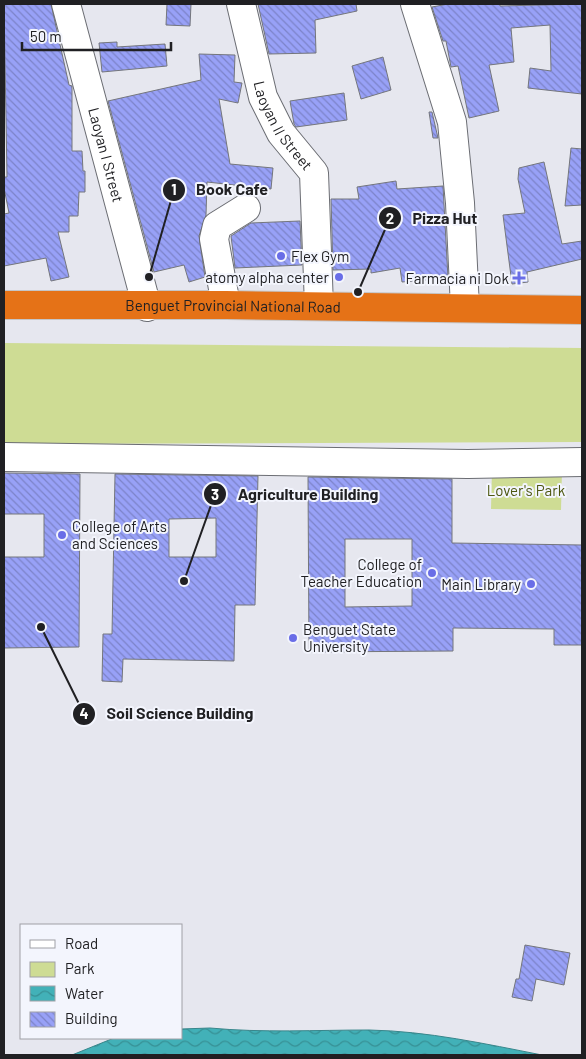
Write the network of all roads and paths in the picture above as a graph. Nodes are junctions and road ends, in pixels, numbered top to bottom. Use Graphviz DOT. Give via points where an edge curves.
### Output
graph roads {
  1 [pos="66,4"];
  2 [pos="241,4"];
  3 [pos="415,4"];
  4 [pos="246,208"];
  5 [pos="4,305"];
  6 [pos="226,305"];
  7 [pos="319,306"];
  8 [pos="147,307"];
  9 [pos="465,308"];
  10 [pos="582,310"];
  11 [pos="4,457"];
  12 [pos="582,462"];
  1 -- 8 [label="street, Laoyan I Street"];
  2 -- 7 [label="street, Laoyan II Street" via="263,97 281,132 314,173"];
  3 -- 9 [label="street" via="452,122 463,240"];
  4 -- 6 [label="street" via="217,226 214,239"];
  5 -- 8 [label="highway, Benguet Provincial National Road"];
  6 -- 7 [label="highway, Benguet Provincial National Road"];
  6 -- 8 [label="highway, Benguet Provincial National Road"];
  7 -- 9 [label="highway, Benguet Provincial National Road"];
  9 -- 10 [label="highway, Benguet Provincial National Road"];
  11 -- 12 [label="street" via="468,464"];
}
